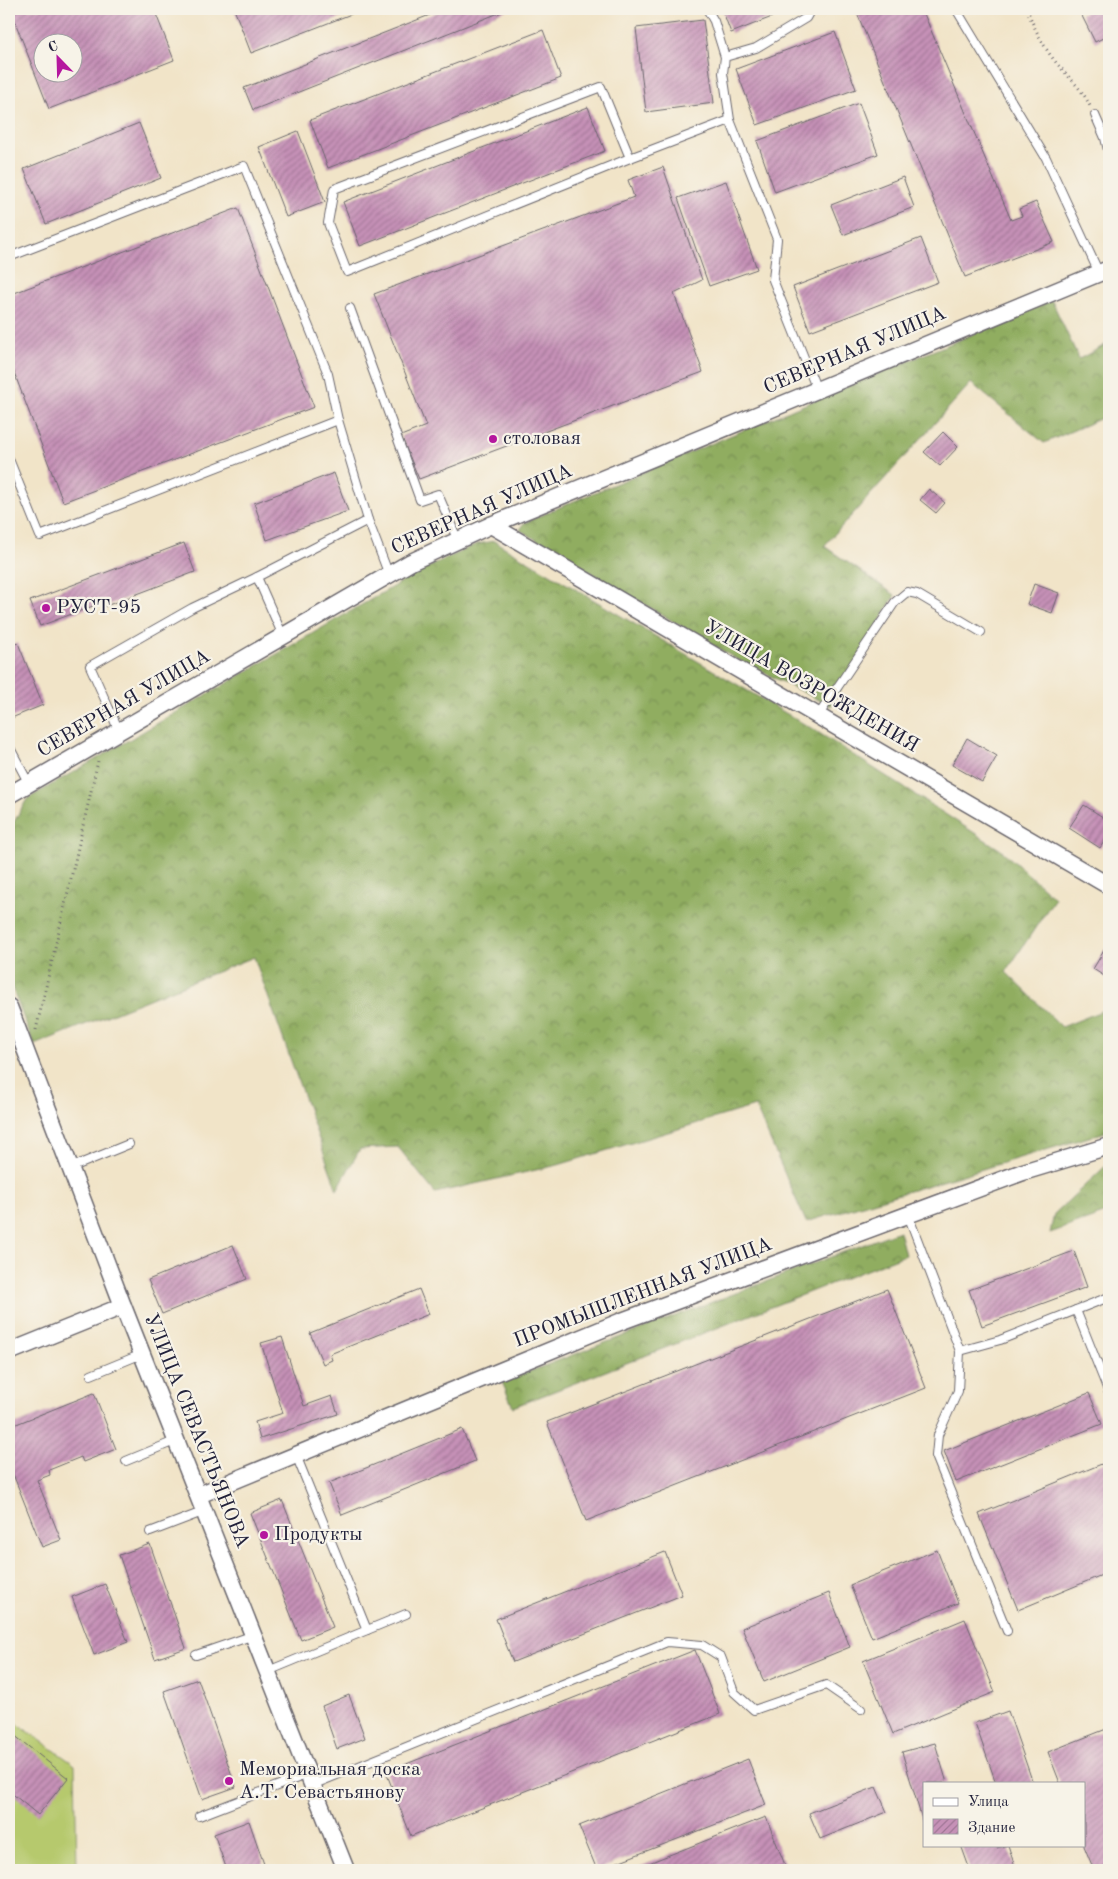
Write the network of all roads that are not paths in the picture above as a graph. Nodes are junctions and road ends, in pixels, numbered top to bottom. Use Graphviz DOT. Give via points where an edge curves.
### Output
graph roads {
  1 [pos="707,9"];
  2 [pos="811,9"];
  3 [pos="956,9"];
  4 [pos="725,56"];
  5 [pos="1095,115"];
  6 [pos="730,120"];
  7 [pos="1109,154"];
  8 [pos="630,158"];
  9 [pos="9,257"];
  10 [pos="1104,271"];
  11 [pos="350,308"];
  12 [pos="817,390"];
  13 [pos="338,420"];
  14 [pos="9,459"];
  15 [pos="368,520"];
  16 [pos="492,525"];
  17 [pos="458,541"];
  18 [pos="390,575"];
  19 [pos="256,577"];
  20 [pos="981,632"];
  21 [pos="283,636"];
  22 [pos="818,716"];
  23 [pos="119,731"];
  24 [pos="9,746"];
  25 [pos="29,784"];
  26 [pos="9,795"];
  27 [pos="1109,886"];
  28 [pos="9,1007"];
  29 [pos="129,1144"];
  30 [pos="1109,1146"];
  31 [pos="70,1168"];
  32 [pos="908,1215"];
  33 [pos="1109,1297"];
  34 [pos="123,1306"];
  35 [pos="1076,1310"];
  36 [pos="960,1351"];
  37 [pos="9,1352"];
  38 [pos="142,1354"];
  39 [pos="92,1375"];
  40 [pos="1109,1394"];
  41 [pos="177,1440"];
  42 [pos="296,1455"];
  43 [pos="126,1461"];
  44 [pos="199,1495"];
  45 [pos="205,1511"];
  46 [pos="150,1532"];
  47 [pos="406,1614"];
  48 [pos="367,1630"];
  49 [pos="1007,1631"];
  50 [pos="254,1635"];
  51 [pos="196,1655"];
  52 [pos="268,1671"];
  53 [pos="861,1708"];
  54 [pos="310,1780"];
  55 [pos="199,1816"];
  56 [pos="346,1870"];
  1 -- 4 [label="lane"];
  2 -- 4 [label="lane" via="806,18 756,48"];
  3 -- 10 [label="lane" via="1046,158"];
  4 -- 6 [label="lane" via="723,73"];
  5 -- 7 [label="lane"];
  6 -- 8 [label="lane"];
  6 -- 12 [label="lane" via="777,239 773,280"];
  8 -- 8 [label="lane" via="347,272 328,223 334,189 601,87"];
  9 -- 13 [label="lane" via="244,166 328,374"];
  10 -- 12 [label="street, СЕВЕРНАЯ УЛИЦА"];
  11 -- 17 [label="lane" via="420,500 438,494"];
  12 -- 16 [label="street, СЕВЕРНАЯ УЛИЦА"];
  13 -- 14 [label="lane" via="40,536"];
  13 -- 15 [label="lane"];
  15 -- 18 [label="lane"];
  15 -- 19 [label="lane"];
  16 -- 17 [label="street, СЕВЕРНАЯ УЛИЦА"];
  16 -- 22 [label="street, УЛИЦА ВОЗРОЖДЕНИЯ"];
  17 -- 18 [label="street, СЕВЕРНАЯ УЛИЦА"];
  18 -- 21 [label="street, СЕВЕРНАЯ УЛИЦА"];
  19 -- 21 [label="lane"];
  19 -- 23 [label="lane" via="192,608 90,666"];
  20 -- 22 [label="lane" via="917,594 907,592 895,602"];
  21 -- 23 [label="street, СЕВЕРНАЯ УЛИЦА"];
  22 -- 27 [label="street, УЛИЦА ВОЗРОЖДЕНИЯ"];
  23 -- 25 [label="street, СЕВЕРНАЯ УЛИЦА"];
  24 -- 25 [label="lane"];
  25 -- 26 [label="street, СЕВЕРНАЯ УЛИЦА"];
  28 -- 31 [label="street, УЛИЦА СЕВАСТЬЯНОВА"];
  29 -- 31 [label="lane"];
  30 -- 32 [label="street, ПРОМЫШЛЕННАЯ УЛИЦА" via="1023,1172"];
  31 -- 34 [label="street, УЛИЦА СЕВАСТЬЯНОВА"];
  32 -- 36 [label="lane"];
  32 -- 42 [label="street, ПРОМЫШЛЕННАЯ УЛИЦА" via="622,1321"];
  33 -- 35 [label="lane"];
  34 -- 37 [label="street"];
  34 -- 38 [label="street, УЛИЦА СЕВАСТЬЯНОВА"];
  35 -- 36 [label="lane" via="1000,1340"];
  35 -- 40 [label="lane"];
  36 -- 49 [label="lane" via="958,1391 938,1435 936,1456"];
  38 -- 39 [label="lane"];
  38 -- 41 [label="street, УЛИЦА СЕВАСТЬЯНОВА"];
  41 -- 43 [label="lane"];
  41 -- 44 [label="street, УЛИЦА СЕВАСТЬЯНОВА"];
  42 -- 44 [label="street, ПРОМЫШЛЕННАЯ УЛИЦА"];
  42 -- 48 [label="lane"];
  44 -- 45 [label="street, УЛИЦА СЕВАСТЬЯНОВА"];
  45 -- 46 [label="lane"];
  45 -- 50 [label="street, УЛИЦА СЕВАСТЬЯНОВА"];
  47 -- 48 [label="lane"];
  48 -- 52 [label="lane"];
  50 -- 51 [label="lane"];
  50 -- 52 [label="street, УЛИЦА СЕВАСТЬЯНОВА"];
  52 -- 54 [label="street, УЛИЦА СЕВАСТЬЯНОВА"];
  53 -- 54 [label="lane" via="826,1685 754,1710 734,1692 721,1657 702,1645 667,1642"];
  54 -- 55 [label="lane"];
  54 -- 56 [label="street, УЛИЦА СЕВАСТЬЯНОВА"];
}
